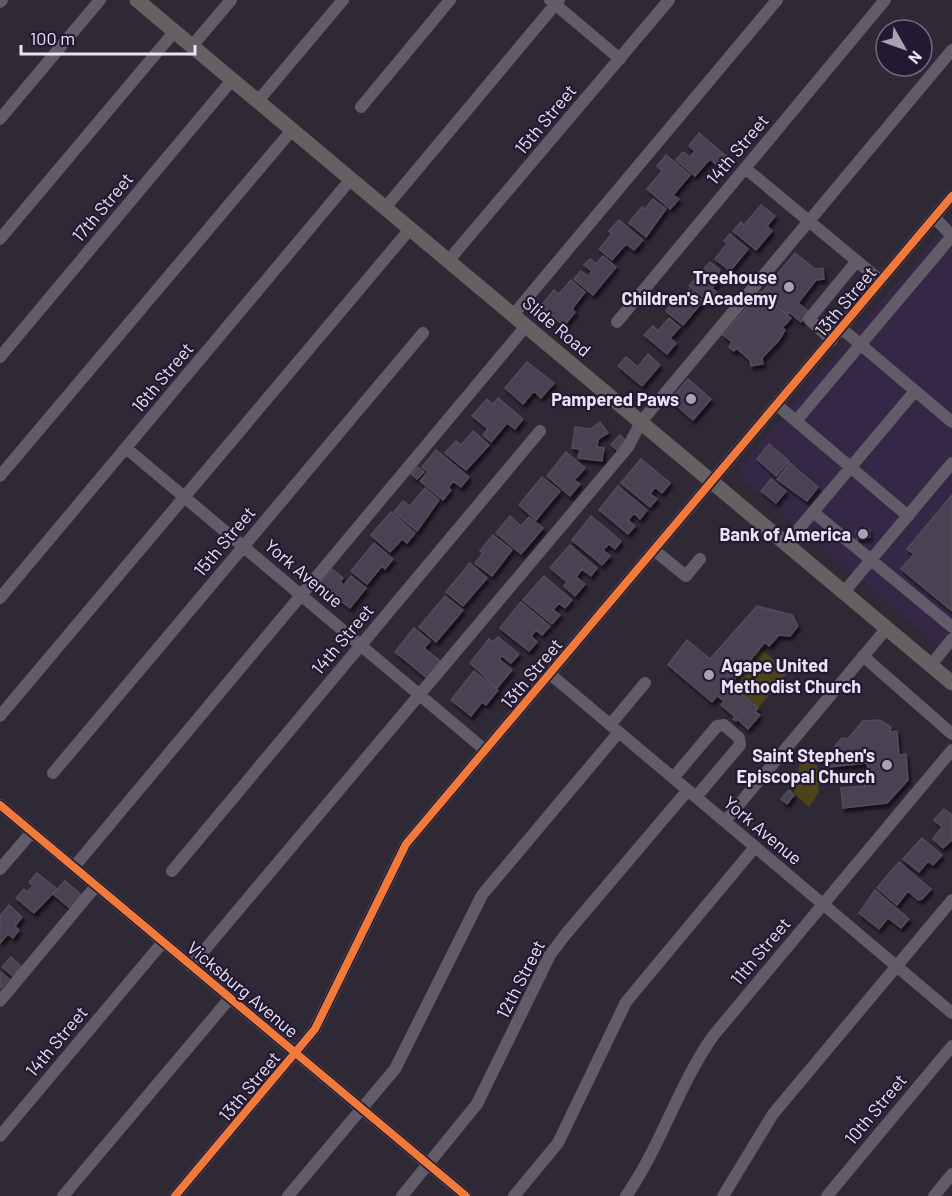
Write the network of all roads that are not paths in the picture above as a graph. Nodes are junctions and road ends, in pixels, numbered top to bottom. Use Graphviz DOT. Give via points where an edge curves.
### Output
graph roads {
  1 [pos="100,0"];
  2 [pos="137,0"];
  3 [pos="231,0"];
  4 [pos="343,0"];
  5 [pos="450,0"];
  6 [pos="669,0"];
  7 [pos="777,0"];
  8 [pos="885,0"];
  9 [pos="555,2"];
  10 [pos="175,31"];
  11 [pos="192,46"];
  12 [pos="952,50"];
  13 [pos="620,59"];
  14 [pos="232,80"];
  15 [pos="258,101"];
  16 [pos="361,107"];
  17 [pos="0,119"];
  18 [pos="292,130"];
  19 [pos="745,168"];
  20 [pos="351,179"];
  21 [pos="952,196"];
  22 [pos="385,208"];
  23 [pos="934,217"];
  24 [pos="809,222"];
  25 [pos="410,229"];
  26 [pos="952,236"];
  27 [pos="0,239"];
  28 [pos="448,261"];
  29 [pos="856,262"];
  30 [pos="881,282"];
  31 [pos="513,315"];
  32 [pos="617,322"];
  33 [pos="526,326"];
  34 [pos="842,328"];
  35 [pos="423,333"];
  36 [pos="832,340"];
  37 [pos="861,345"];
  38 [pos="0,357"];
  39 [pos="915,391"];
  40 [pos="777,405"];
  41 [pos="796,421"];
  42 [pos="640,422"];
  43 [pos="952,422"];
  44 [pos="540,431"];
  45 [pos="126,448"];
  46 [pos="952,463"];
  47 [pos="850,467"];
  48 [pos="0,476"];
  49 [pos="711,481"];
  50 [pos="186,498"];
  51 [pos="813,512"];
  52 [pos="908,516"];
  53 [pos="786,544"];
  54 [pos="243,546"];
  55 [pos="654,550"];
  56 [pos="700,559"];
  57 [pos="870,561"];
  58 [pos="844,592"];
  59 [pos="301,594"];
  60 [pos="0,598"];
  61 [pos="952,627"];
  62 [pos="886,628"];
  63 [pos="952,639"];
  64 [pos="361,644"];
  65 [pos="863,656"];
  66 [pos="931,665"];
  67 [pos="550,674"];
  68 [pos="645,683"];
  69 [pos="952,683"];
  70 [pos="420,695"];
  71 [pos="0,716"];
  72 [pos="615,728"];
  73 [pos="952,734"];
  74 [pos="485,750"];
  75 [pos="952,750"];
  76 [pos="53,773"];
  77 [pos="673,778"];
  78 [pos="692,793"];
  79 [pos="0,805"];
  80 [pos="725,821"];
  81 [pos="32,832"];
  82 [pos="755,847"];
  83 [pos="74,867"];
  84 [pos="0,869"];
  85 [pos="172,871"];
  86 [pos="96,886"];
  87 [pos="952,900"];
  88 [pos="823,904"];
  89 [pos="163,942"];
  90 [pos="895,965"];
  91 [pos="191,966"];
  92 [pos="230,998"];
  93 [pos="0,1001"];
  94 [pos="952,1013"];
  95 [pos="952,1046"];
  96 [pos="296,1054"];
  97 [pos="362,1108"];
  98 [pos="0,1136"];
  99 [pos="428,1164"];
  100 [pos="952,1174"];
  101 [pos="63,1196"];
  102 [pos="175,1196"];
  103 [pos="288,1196"];
  104 [pos="402,1196"];
  105 [pos="466,1196"];
  106 [pos="514,1196"];
  107 [pos="626,1196"];
  108 [pos="723,1196"];
  109 [pos="827,1196"];
  110 [pos="934,1196"];
  1 -- 17 [label="street"];
  2 -- 10 [label="main road, Slide Road"];
  3 -- 11 [label="street"];
  4 -- 15 [label="street"];
  5 -- 16 [label="street"];
  6 -- 13 [label="street, 15th Street"];
  7 -- 31 [label="street"];
  8 -- 19 [label="street, 14th Street"];
  9 -- 13 [label="street"];
  9 -- 22 [label="street"];
  10 -- 11 [label="main road, Slide Road"];
  10 -- 27 [label="street"];
  11 -- 14 [label="main road, Slide Road"];
  12 -- 24 [label="street"];
  13 -- 28 [label="street, 15th Street"];
  14 -- 15 [label="main road, Slide Road"];
  14 -- 38 [label="street, 17th Street"];
  15 -- 18 [label="main road, Slide Road"];
  18 -- 20 [label="main road, Slide Road"];
  18 -- 48 [label="street"];
  19 -- 24 [label="street"];
  19 -- 32 [label="street, 14th Street"];
  20 -- 22 [label="main road, Slide Road"];
  20 -- 45 [label="street, 16th Street"];
  21 -- 23 [label="street, 13th Street"];
  22 -- 25 [label="main road, Slide Road"];
  23 -- 26 [label="street"];
  23 -- 30 [label="street, 13th Street"];
  24 -- 29 [label="street"];
  24 -- 42 [label="street"];
  25 -- 28 [label="main road, Slide Road"];
  25 -- 50 [label="street"];
  26 -- 37 [label="street"];
  28 -- 31 [label="main road, Slide Road"];
  29 -- 30 [label="street"];
  29 -- 36 [label="street" via="809,319"];
  30 -- 34 [label="street, 13th Street"];
  31 -- 33 [label="main road, Slide Road"];
  33 -- 42 [label="main road, Slide Road"];
  33 -- 59 [label="street"];
  34 -- 36 [label="street, 13th Street"];
  34 -- 37 [label="street"];
  35 -- 54 [label="street, 15th Street"];
  36 -- 40 [label="street, 13th Street"];
  37 -- 39 [label="street"];
  37 -- 41 [label="street"];
  39 -- 43 [label="street"];
  39 -- 47 [label="street"];
  40 -- 41 [label="street"];
  40 -- 49 [label="street, 13th Street"];
  41 -- 47 [label="street"];
  42 -- 49 [label="main road, Slide Road"];
  42 -- 70 [label="street" via="628,447"];
  44 -- 64 [label="street, 14th Street"];
  45 -- 50 [label="street, York Avenue"];
  45 -- 60 [label="street, 16th Street"];
  46 -- 52 [label="street"];
  47 -- 51 [label="street"];
  47 -- 52 [label="street"];
  49 -- 53 [label="main road, Slide Road"];
  49 -- 55 [label="street, 13th Street"];
  50 -- 54 [label="street, York Avenue"];
  50 -- 71 [label="street"];
  51 -- 53 [label="street"];
  51 -- 57 [label="street"];
  52 -- 57 [label="street"];
  53 -- 58 [label="main road, Slide Road"];
  54 -- 59 [label="street, York Avenue"];
  54 -- 76 [label="street, 15th Street"];
  55 -- 56 [label="street" via="682,580"];
  55 -- 67 [label="street, 13th Street"];
  57 -- 58 [label="street"];
  57 -- 61 [label="street"];
  58 -- 62 [label="main road, Slide Road"];
  59 -- 64 [label="street, York Avenue"];
  59 -- 83 [label="street"];
  62 -- 65 [label="street"];
  62 -- 66 [label="main road, Slide Road"];
  63 -- 66 [label="street"];
  64 -- 70 [label="street, York Avenue"];
  64 -- 85 [label="street, 14th Street"];
  65 -- 73 [label="street"];
  65 -- 80 [label="street"];
  66 -- 69 [label="main road, Slide Road"];
  67 -- 72 [label="street, York Avenue"];
  67 -- 74 [label="street, 13th Street"];
  68 -- 72 [label="street"];
  70 -- 74 [label="street, York Avenue"];
  70 -- 91 [label="street"];
  72 -- 77 [label="street, York Avenue"];
  72 -- 97 [label="street" via="482,895 400,1061"];
  74 -- 96 [label="street, 13th Street" via="406,844 329,1003"];
  75 -- 88 [label="street, 11th Street"];
  77 -- 78 [label="street, York Avenue"];
  77 -- 78 [label="street, 12th Street" via="717,726 724,725 739,738 740,745"];
  78 -- 80 [label="street, York Avenue"];
  78 -- 99 [label="street, 12th Street" via="555,948 477,1104"];
  79 -- 81 [label="street, Vicksburg Avenue"];
  80 -- 82 [label="street, York Avenue"];
  81 -- 83 [label="street, Vicksburg Avenue"];
  81 -- 84 [label="street"];
  82 -- 88 [label="street, York Avenue"];
  82 -- 106 [label="street" via="626,1002 558,1143"];
  83 -- 86 [label="street, Vicksburg Avenue"];
  86 -- 89 [label="street, Vicksburg Avenue"];
  86 -- 93 [label="street"];
  87 -- 90 [label="street"];
  88 -- 90 [label="street, York Avenue"];
  88 -- 107 [label="street, 11th Street" via="703,1051"];
  89 -- 91 [label="street, Vicksburg Avenue"];
  89 -- 98 [label="street, 14th Street"];
  90 -- 94 [label="street, York Avenue"];
  90 -- 108 [label="street" via="773,1113"];
  91 -- 92 [label="street, Vicksburg Avenue"];
  92 -- 96 [label="street, Vicksburg Avenue"];
  92 -- 101 [label="street"];
  95 -- 109 [label="street, 10th Street"];
  96 -- 97 [label="street, Vicksburg Avenue"];
  96 -- 102 [label="street, 13th Street"];
  97 -- 99 [label="street, Vicksburg Avenue"];
  97 -- 103 [label="street"];
  99 -- 104 [label="street, 12th Street"];
  99 -- 105 [label="street, Vicksburg Avenue"];
  100 -- 110 [label="street"];
}
